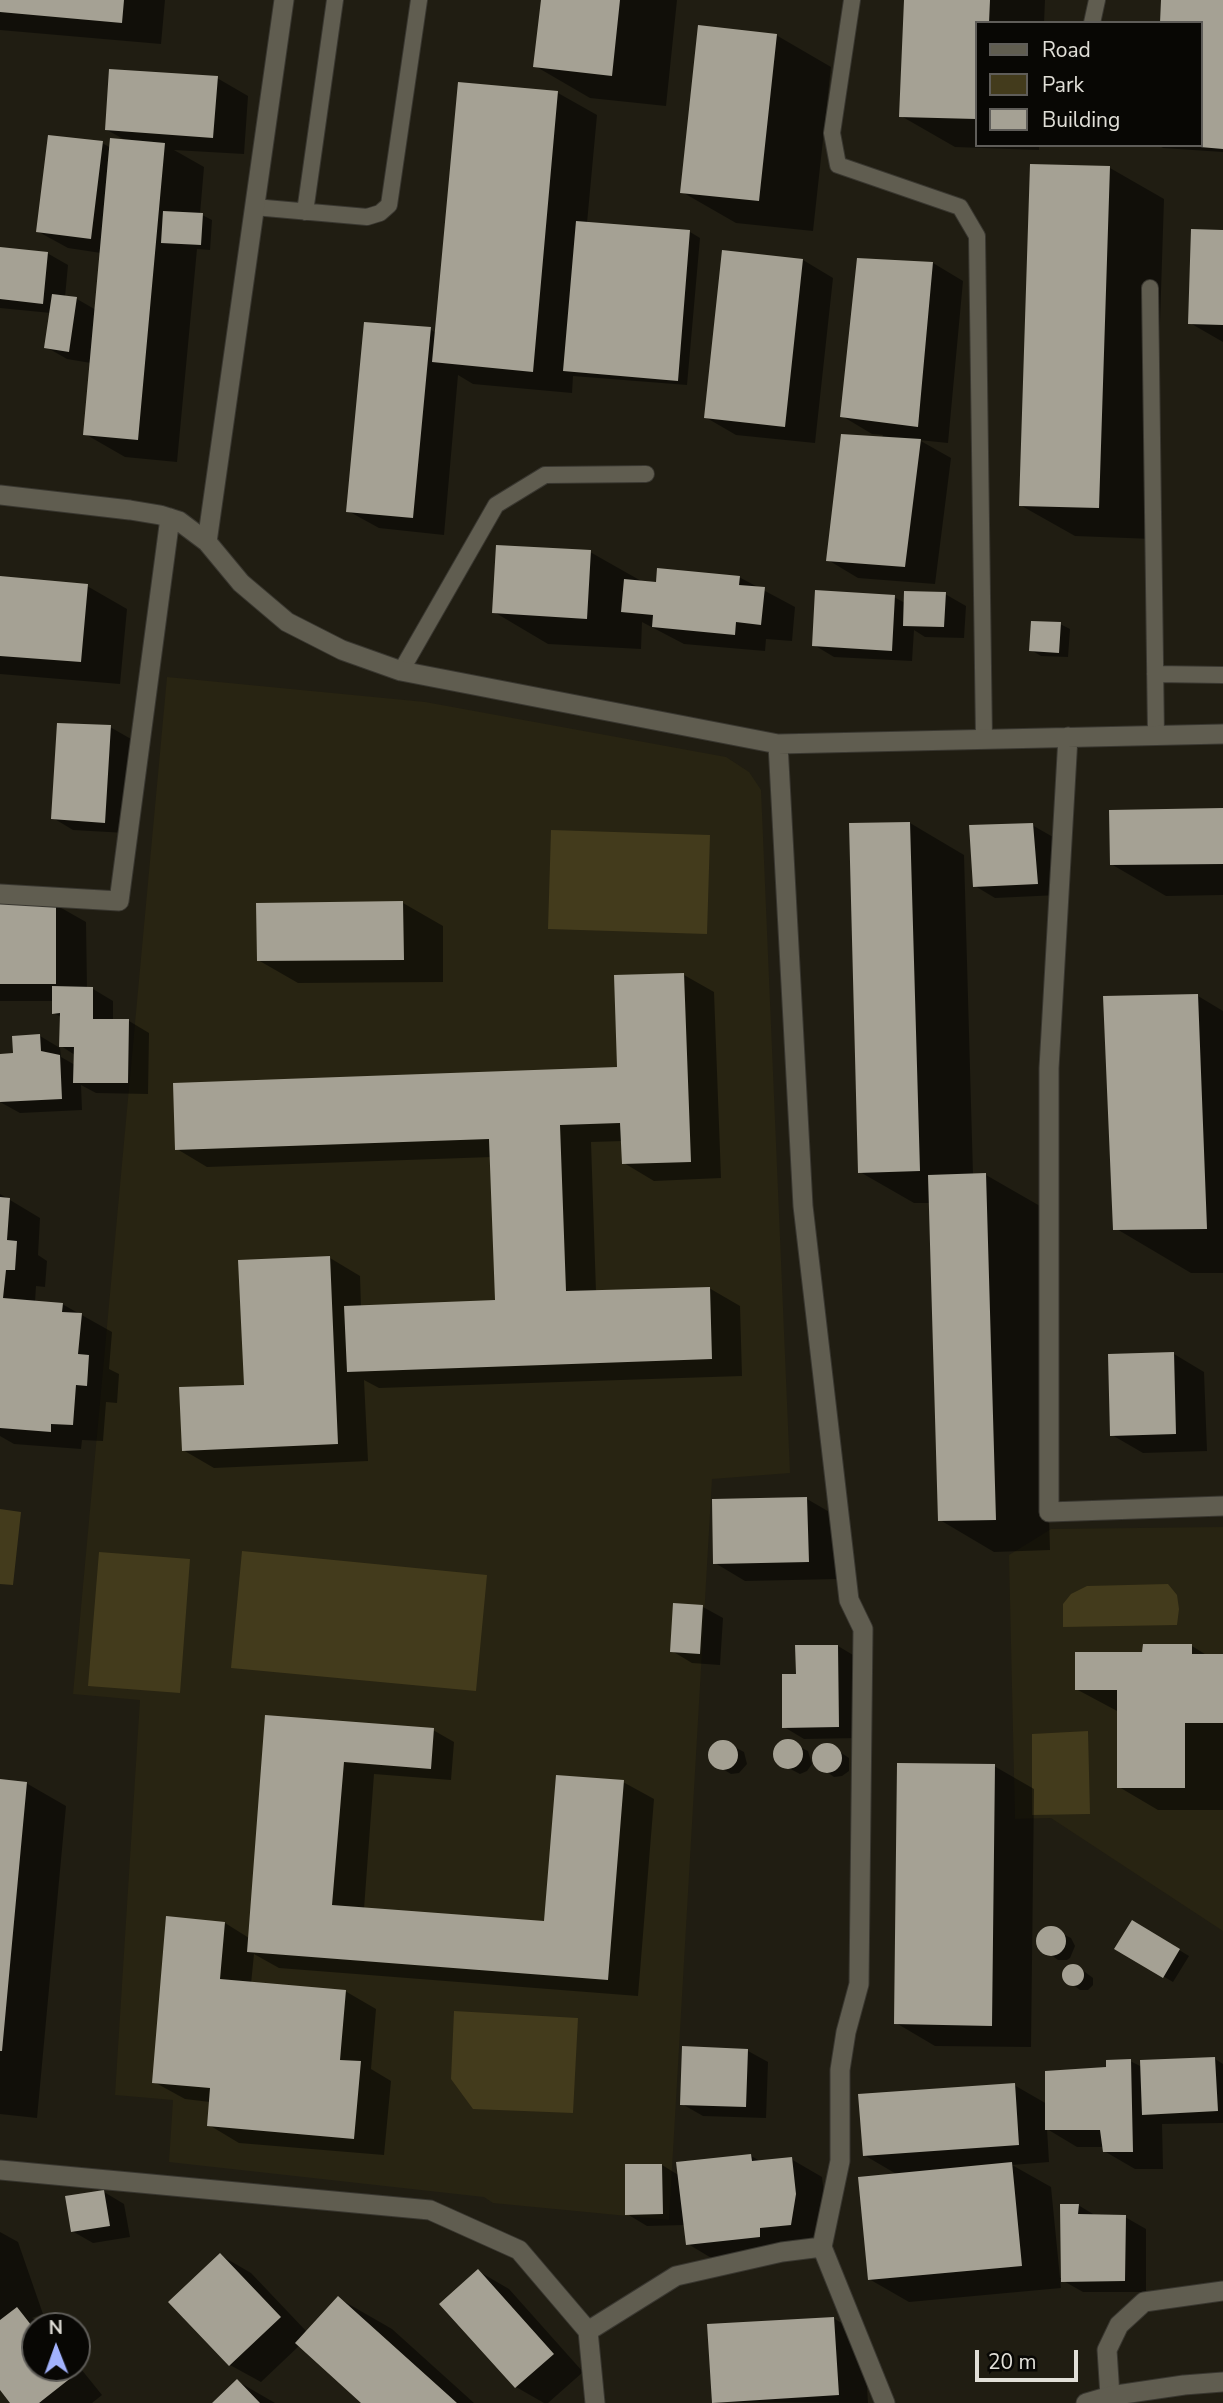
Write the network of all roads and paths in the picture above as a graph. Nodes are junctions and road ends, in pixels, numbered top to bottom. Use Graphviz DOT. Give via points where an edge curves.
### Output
graph roads {
  1 [pos="284,0"];
  2 [pos="335,0"];
  3 [pos="419,0"];
  4 [pos="852,0"];
  5 [pos="1097,0"];
  6 [pos="1092,21"];
  7 [pos="254,207"];
  8 [pos="305,212"];
  9 [pos="1150,288"];
  10 [pos="646,474"];
  11 [pos="0,495"];
  12 [pos="170,518"];
  13 [pos="207,542"];
  14 [pos="401,671"];
  15 [pos="1155,674"];
  16 [pos="1223,675"];
  17 [pos="1223,734"];
  18 [pos="1156,736"];
  19 [pos="1068,737"];
  20 [pos="984,739"];
  21 [pos="778,744"];
  22 [pos="0,894"];
  23 [pos="1223,1506"];
  24 [pos="0,2170"];
  25 [pos="822,2246"];
  26 [pos="1223,2291"];
  27 [pos="588,2331"];
  28 [pos="1223,2382"];
  29 [pos="1110,2396"];
  30 [pos="595,2403"];
  31 [pos="885,2403"];
  32 [pos="1086,2403"];
  1 -- 7 [label="street"];
  2 -- 8 [label="lane"];
  3 -- 8 [label="lane" via="389,205 368,217"];
  4 -- 20 [label="lane" via="832,133 838,165 960,207 977,236"];
  5 -- 6 [label="lane"];
  7 -- 8 [label="lane"];
  7 -- 13 [label="street"];
  9 -- 15 [label="lane"];
  10 -- 14 [label="lane" via="545,475 496,505"];
  11 -- 12 [label="street"];
  12 -- 13 [label="street"];
  12 -- 22 [label="street" via="119,901"];
  13 -- 14 [label="street" via="241,583 287,622 342,650"];
  14 -- 21 [label="street"];
  15 -- 16 [label="lane"];
  15 -- 18 [label="lane"];
  17 -- 18 [label="street"];
  18 -- 19 [label="street"];
  19 -- 20 [label="street"];
  19 -- 23 [label="street" via="1049,1068 1049,1512"];
  20 -- 21 [label="street"];
  21 -- 25 [label="street" via="803,1206 849,1600 863,1629 859,1984 840,2070 840,2161"];
  24 -- 27 [label="street" via="430,2210 519,2250"];
  25 -- 27 [label="street" via="676,2276"];
  25 -- 31 [label="street"];
  26 -- 29 [label="street" via="1144,2302 1119,2325 1107,2350"];
  27 -- 30 [label="street"];
  28 -- 29 [label="street"];
  29 -- 32 [label="street"];
}
